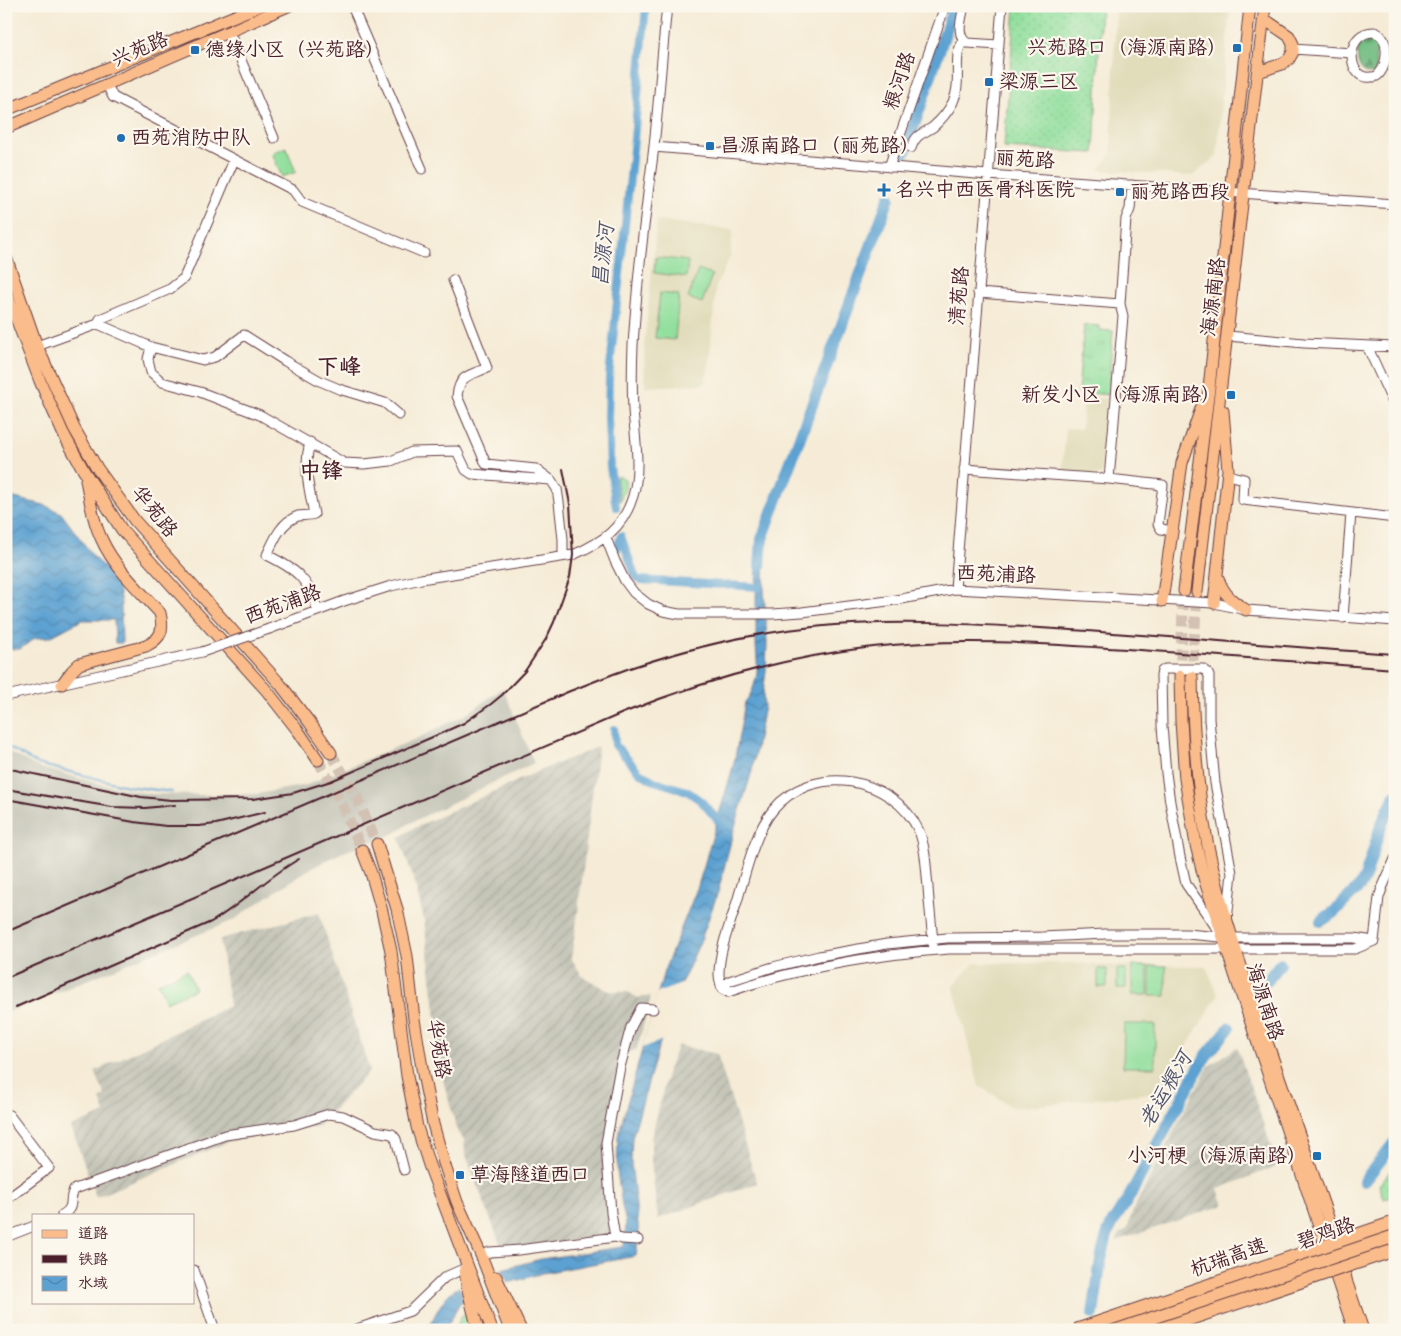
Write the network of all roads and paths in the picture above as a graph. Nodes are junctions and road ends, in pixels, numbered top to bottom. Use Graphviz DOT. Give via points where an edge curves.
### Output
graph roads {
  1 [pos="259,6"];
  2 [pos="288,6"];
  3 [pos="352,6"];
  4 [pos="667,6"];
  5 [pos="945,6"];
  6 [pos="964,6"];
  7 [pos="1002,6"];
  8 [pos="1250,6"];
  9 [pos="1265,6"];
  10 [pos="1264,18"];
  11 [pos="229,32"];
  12 [pos="964,41"];
  13 [pos="999,45"];
  14 [pos="1293,49"];
  15 [pos="1352,53"];
  16 [pos="1258,72"];
  17 [pos="106,84"];
  18 [pos="6,110"];
  19 [pos="6,128"];
  20 [pos="274,138"];
  21 [pos="654,147"];
  22 [pos="911,148"];
  23 [pos="234,160"];
  24 [pos="889,167"];
  25 [pos="422,170"];
  26 [pos="988,175"];
  27 [pos="1132,184"];
  28 [pos="1230,192"];
  29 [pos="1245,193"];
  30 [pos="1395,204"];
  31 [pos="424,253"];
  32 [pos="6,258"];
  33 [pos="453,280"];
  34 [pos="6,292"];
  35 [pos="978,293"];
  36 [pos="1120,304"];
  37 [pos="98,324"];
  38 [pos="1228,336"];
  39 [pos="37,346"];
  40 [pos="1367,346"];
  41 [pos="151,347"];
  42 [pos="1395,347"];
  43 [pos="1214,389"];
  44 [pos="1395,407"];
  45 [pos="399,415"];
  46 [pos="310,442"];
  47 [pos="964,469"];
  48 [pos="84,471"];
  49 [pos="1228,475"];
  50 [pos="1109,479"];
  51 [pos="551,480"];
  52 [pos="1351,512"];
  53 [pos="1395,518"];
  54 [pos="1172,531"];
  55 [pos="606,538"];
  56 [pos="563,556"];
  57 [pos="1217,576"];
  58 [pos="954,589"];
  59 [pos="1184,591"];
  60 [pos="1197,592"];
  61 [pos="1162,601"];
  62 [pos="1214,603"];
  63 [pos="1246,610"];
  64 [pos="318,611"];
  65 [pos="1343,618"];
  66 [pos="1395,622"];
  67 [pos="1180,676"];
  68 [pos="1192,677"];
  69 [pos="62,684"];
  70 [pos="6,696"];
  71 [pos="331,753"];
  72 [pos="318,760"];
  73 [pos="377,844"];
  74 [pos="362,850"];
  75 [pos="1395,859"];
  76 [pos="1227,923"];
  77 [pos="1227,937"];
  78 [pos="932,940"];
  79 [pos="1374,941"];
  80 [pos="1231,949"];
  81 [pos="933,950"];
  82 [pos="722,989"];
  83 [pos="653,1008"];
  84 [pos="9,1114"];
  85 [pos="404,1170"];
  86 [pos="7,1198"];
  87 [pos="64,1214"];
  88 [pos="1395,1222"];
  89 [pos="32,1227"];
  90 [pos="1395,1230"];
  91 [pos="6,1237"];
  92 [pos="618,1238"];
  93 [pos="638,1240"];
  94 [pos="1395,1242"];
  95 [pos="1395,1250"];
  96 [pos="481,1255"];
  97 [pos="1335,1256"];
  98 [pos="467,1267"];
  99 [pos="195,1273"];
  100 [pos="215,1330"];
  101 [pos="354,1330"];
  102 [pos="478,1330"];
  103 [pos="492,1330"];
  104 [pos="510,1330"];
  105 [pos="521,1330"];
  106 [pos="1076,1330"];
  107 [pos="1098,1330"];
  108 [pos="1136,1330"];
  109 [pos="1157,1330"];
  110 [pos="1354,1330"];
  111 [pos="1363,1330"];
  1 -- 18 [label="main road, 兴苑路"];
  2 -- 11 [label="main road, 兴苑路"];
  3 -- 25 [label="street"];
  4 -- 21 [label="street"];
  5 -- 24 [label="street, 粮河路"];
  6 -- 12 [label="street" via="959,33"];
  7 -- 13 [label="street, 清苑路"];
  8 -- 28 [label="main road, 海源南路"];
  9 -- 10 [label="main road, 海源南路"];
  10 -- 14 [label="main road" via="1289,36"];
  10 -- 16 [label="main road, 海源南路"];
  11 -- 17 [label="main road, 兴苑路"];
  11 -- 20 [label="street"];
  12 -- 13 [label="street"];
  12 -- 22 [label="street" via="958,53 958,80 952,105 933,126 915,138"];
  13 -- 26 [label="street, 清苑路"];
  14 -- 15 [label="street"];
  14 -- 16 [label="main road" via="1286,62"];
  15 -- 15 [label="street" via="1358,74 1374,77 1383,68 1384,38 1374,32 1361,35"];
  16 -- 29 [label="main road, 海源南路"];
  17 -- 19 [label="main road, 兴苑路"];
  17 -- 23 [label="street" via="114,97"];
  21 -- 24 [label="street, 丽苑路"];
  21 -- 55 [label="street" via="633,345 636,484 628,509"];
  23 -- 31 [label="street" via="292,190 302,202"];
  23 -- 37 [label="street" via="184,278 170,289 100,319"];
  24 -- 26 [label="street, 丽苑路"];
  26 -- 27 [label="street, 丽苑路"];
  26 -- 35 [label="street, 清苑路"];
  27 -- 28 [label="street, 丽苑路"];
  27 -- 36 [label="street"];
  28 -- 29 [label="street, 丽苑路"];
  28 -- 43 [label="main road, 海源南路"];
  29 -- 30 [label="street, 丽苑路"];
  29 -- 38 [label="main road, 海源南路"];
  32 -- 39 [label="main road, 华苑路"];
  33 -- 51 [label="street" via="487,368 462,379 457,396 486,464 536,469"];
  34 -- 48 [label="main road, 华苑路" via="40,381"];
  35 -- 36 [label="street"];
  35 -- 47 [label="street, 清苑路"];
  36 -- 50 [label="street" via="1123,316"];
  37 -- 39 [label="street"];
  37 -- 41 [label="street"];
  38 -- 40 [label="street"];
  38 -- 43 [label="main road, 海源南路"];
  39 -- 71 [label="main road, 华苑路" via="74,428 97,468 135,521 280,684"];
  40 -- 42 [label="street"];
  40 -- 44 [label="street"];
  41 -- 45 [label="street" via="203,360 216,357 244,335 320,381 385,403"];
  41 -- 46 [label="street" via="148,359 151,372 162,382 200,392 260,415"];
  43 -- 49 [label="main road" via="1228,459"];
  43 -- 54 [label="main road" via="1182,463"];
  43 -- 59 [label="main road, 海源南路"];
  43 -- 60 [label="main road, 海源南路"];
  46 -- 51 [label="street" via="344,463 391,460 412,452 458,451 466,470 472,474"];
  46 -- 64 [label="street" via="306,475 314,514 288,521 267,555 290,567 306,583"];
  47 -- 50 [label="street"];
  47 -- 58 [label="street, 清苑路"];
  48 -- 69 [label="main road" via="101,540 112,559 160,613 163,625 155,642 79,664"];
  48 -- 72 [label="main road, 华苑路" via="122,530 267,691"];
  49 -- 52 [label="street" via="1244,479 1243,500"];
  49 -- 57 [label="main road"];
  50 -- 54 [label="street" via="1163,485 1158,524 1163,530"];
  51 -- 56 [label="street" via="559,502"];
  52 -- 53 [label="street"];
  52 -- 65 [label="street"];
  54 -- 61 [label="main road"];
  55 -- 56 [label="street, 西苑浦路" via="573,555"];
  55 -- 58 [label="street, 西苑浦路" via="625,581 634,593 663,611 679,614 802,612"];
  56 -- 64 [label="street, 西苑浦路" via="421,579"];
  57 -- 62 [label="main road"];
  57 -- 63 [label="main road" via="1229,598"];
  58 -- 61 [label="street, 西苑浦路"];
  61 -- 62 [label="street, 西苑浦路"];
  62 -- 63 [label="street, 西苑浦路"];
  63 -- 65 [label="street, 西苑浦路"];
  64 -- 69 [label="street, 西苑浦路, bridge" via="202,652"];
  65 -- 66 [label="street, 西苑浦路"];
  67 -- 77 [label="main road, 海源南路" via="1182,750 1189,809 1210,898"];
  68 -- 76 [label="main road, 海源南路" via="1202,811"];
  69 -- 70 [label="street, 西苑浦路"];
  73 -- 96 [label="main road, 华苑路" via="397,909 407,956 414,1019 433,1124 458,1202"];
  74 -- 98 [label="main road, 华苑路" via="391,951 417,1127"];
  75 -- 79 [label="street" via="1379,897"];
  76 -- 77 [label="main road, 海源南路"];
  76 -- 77 [label="street" via="1232,873 1215,783 1209,676 1203,669 1165,668 1161,675 1163,742 1170,802 1186,884"];
  77 -- 78 [label="street" via="1106,934"];
  77 -- 79 [label="street"];
  77 -- 80 [label="main road, 海源南路"];
  78 -- 81 [label="street"];
  78 -- 82 [label="street" via="872,946 796,961 729,981"];
  78 -- 82 [label="street" via="924,851 919,832 910,817 898,804 871,786 840,780 822,782 805,787 782,801 762,826 722,951 719,975"];
  79 -- 80 [label="street" via="1355,949"];
  80 -- 81 [label="street"];
  80 -- 97 [label="main road, 海源南路"];
  81 -- 82 [label="street" via="850,960 728,992"];
  83 -- 92 [label="street" via="641,1008 631,1027 606,1143 611,1213"];
  84 -- 86 [label="street" via="49,1168"];
  85 -- 87 [label="street" via="392,1134 329,1114 294,1125 225,1135 75,1189 71,1208"];
  88 -- 106 [label="highway, 杭瑞高速, bridge"];
  89 -- 91 [label="street"];
  90 -- 97 [label="highway, 碧鸡路"];
  92 -- 93 [label="street"];
  92 -- 96 [label="street"];
  94 -- 97 [label="highway, 碧鸡路"];
  95 -- 109 [label="highway, bridge"];
  96 -- 104 [label="main road"];
  96 -- 105 [label="main road" via="496,1276"];
  97 -- 107 [label="highway, 碧鸡路"];
  97 -- 108 [label="highway, 碧鸡路"];
  97 -- 110 [label="main road, 海源南路"];
  97 -- 111 [label="main road, 海源南路"];
  98 -- 101 [label="street" via="445,1277 410,1311"];
  98 -- 102 [label="main road" via="467,1286"];
  98 -- 103 [label="main road"];
  99 -- 100 [label="street"];
}
